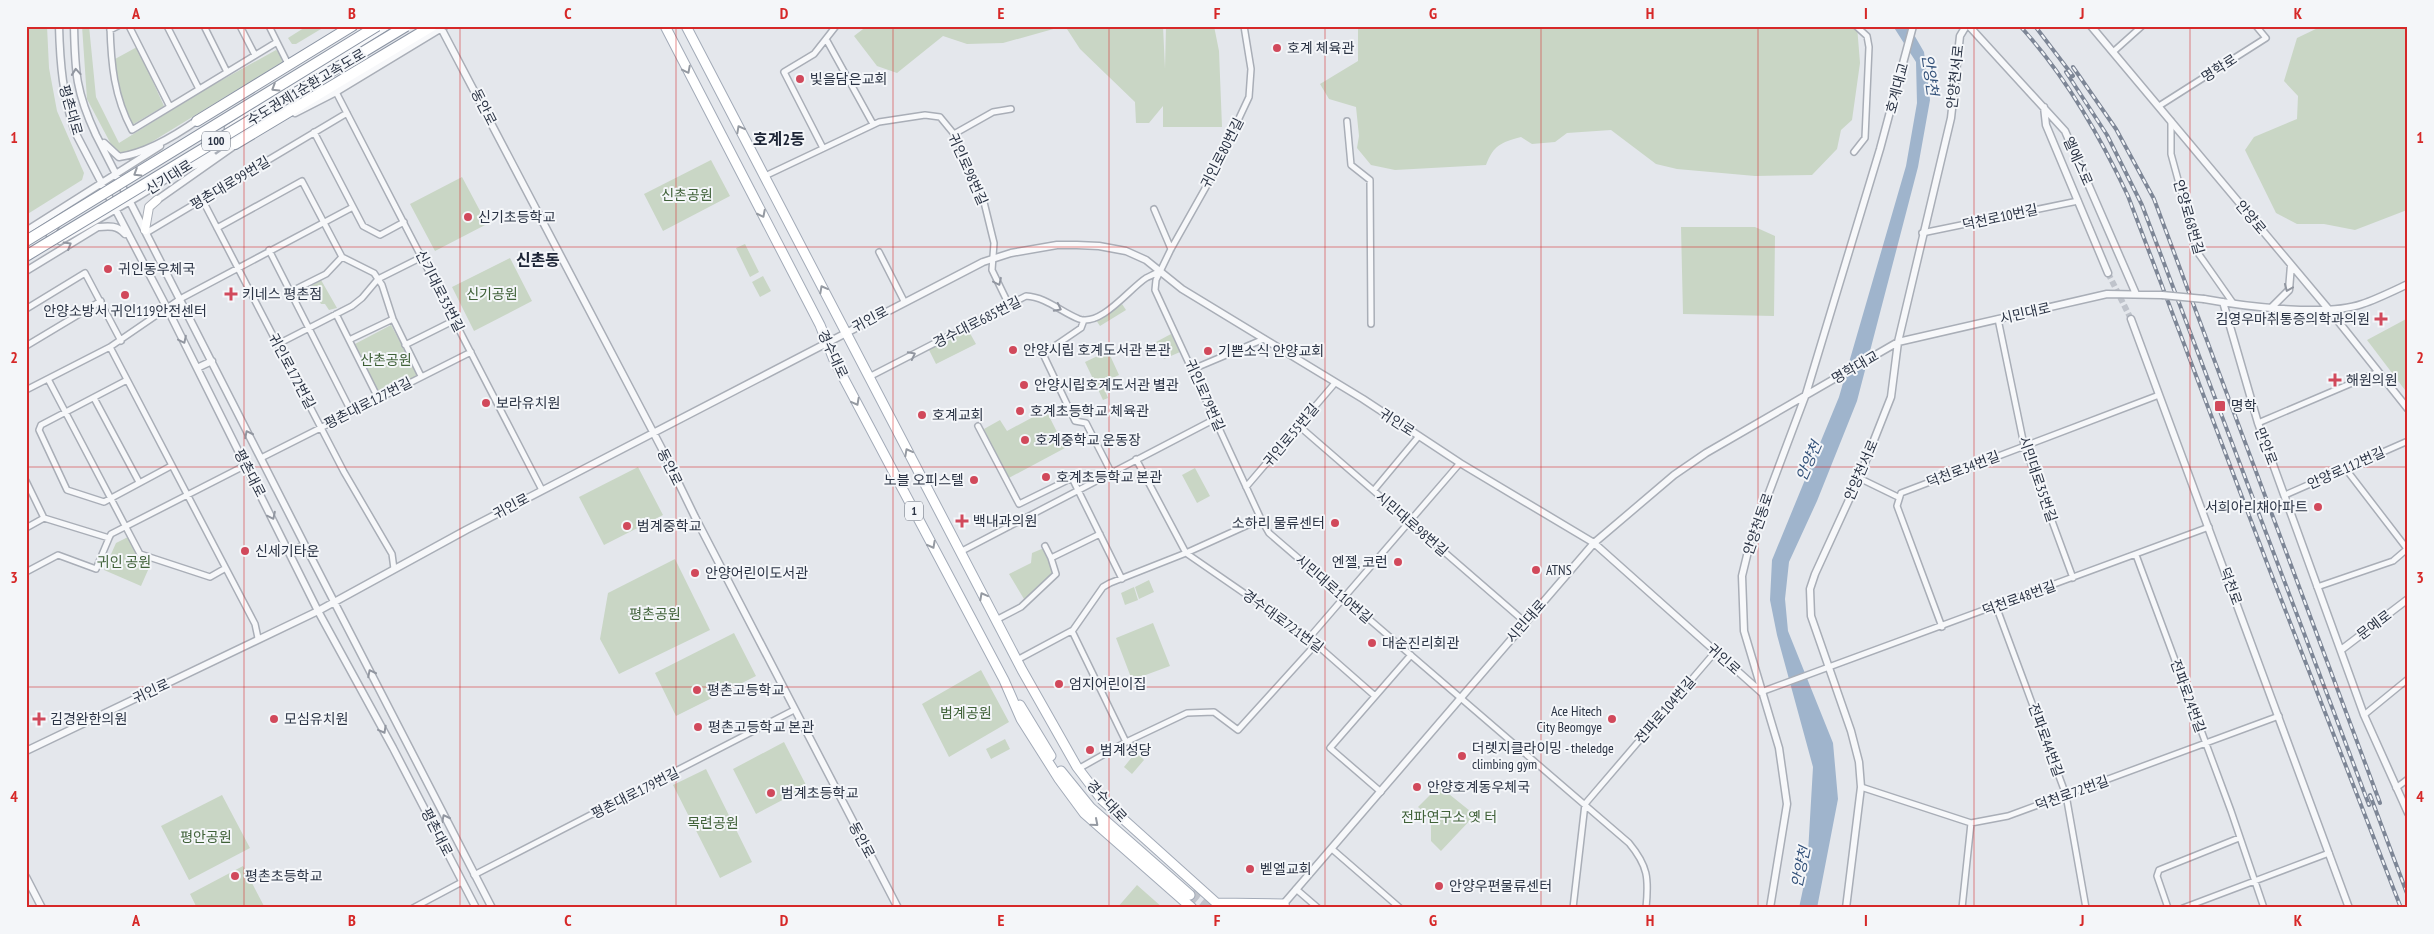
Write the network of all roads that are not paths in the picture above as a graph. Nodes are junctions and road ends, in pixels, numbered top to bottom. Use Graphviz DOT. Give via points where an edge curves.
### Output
graph roads {
  1 [pos="59,26"];
  2 [pos="74,26"];
  3 [pos="118,26"];
  4 [pos="130,26"];
  5 [pos="166,26"];
  6 [pos="204,26"];
  7 [pos="240,26"];
  8 [pos="269,26"];
  9 [pos="343,26"];
  10 [pos="352,26"];
  11 [pos="376,26"];
  12 [pos="388,26"];
  13 [pos="406,26"];
  14 [pos="412,26"];
  15 [pos="665,26"];
  16 [pos="686,26"];
  17 [pos="836,26"];
  18 [pos="1244,26"];
  19 [pos="1856,26"];
  20 [pos="1913,26"];
  21 [pos="1967,26"];
  22 [pos="2091,26"];
  23 [pos="2142,26"];
  24 [pos="2256,26"];
  25 [pos="440,27"];
  26 [pos="110,28"];
  27 [pos="826,39"];
  28 [pos="277,42"];
  29 [pos="2112,52"];
  30 [pos="255,55"];
  31 [pos="287,62"];
  32 [pos="227,72"];
  33 [pos="199,89"];
  34 [pos="336,92"];
  35 [pos="2159,106"];
  36 [pos="170,107"];
  37 [pos="2044,107"];
  38 [pos="1011,109"];
  39 [pos="347,113"];
  40 [pos="1347,120"];
  41 [pos="197,121"];
  42 [pos="2171,121"];
  43 [pos="873,124"];
  44 [pos="182,130"];
  45 [pos="314,132"];
  46 [pos="954,134"];
  47 [pos="96,135"];
  48 [pos="235,144"];
  49 [pos="822,148"];
  50 [pos="1880,149"];
  51 [pos="1854,152"];
  52 [pos="117,175"];
  53 [pos="765,176"];
  54 [pos="102,185"];
  55 [pos="125,191"];
  56 [pos="144,193"];
  57 [pos="202,199"];
  58 [pos="158,200"];
  59 [pos="109,201"];
  60 [pos="130,201"];
  61 [pos="2078,201"];
  62 [pos="68,205"];
  63 [pos="352,207"];
  64 [pos="1154,209"];
  65 [pos="114,210"];
  66 [pos="325,222"];
  67 [pos="404,222"];
  68 [pos="218,228"];
  69 [pos="26,231"];
  70 [pos="146,231"];
  71 [pos="1922,233"];
  72 [pos="50,236"];
  73 [pos="26,241"];
  74 [pos="131,242"];
  75 [pos="1171,249"];
  76 [pos="26,250"];
  77 [pos="269,250"];
  78 [pos="879,252"];
  79 [pos="422,256"];
  80 [pos="342,257"];
  81 [pos="994,257"];
  82 [pos="28,259"];
  83 [pos="2291,265"];
  84 [pos="237,268"];
  85 [pos="26,270"];
  86 [pos="1160,271"];
  87 [pos="2108,273"];
  88 [pos="378,279"];
  89 [pos="2408,284"];
  90 [pos="290,292"];
  91 [pos="2136,294"];
  92 [pos="180,299"];
  93 [pos="101,301"];
  94 [pos="904,301"];
  95 [pos="2223,302"];
  96 [pos="2233,303"];
  97 [pos="1009,305"];
  98 [pos="2273,306"];
  99 [pos="26,308"];
  100 [pos="167,308"];
  101 [pos="2330,311"];
  102 [pos="336,314"];
  103 [pos="393,319"];
  104 [pos="1998,319"];
  105 [pos="2131,319"];
  106 [pos="454,320"];
  107 [pos="1084,320"];
  108 [pos="1371,324"];
  109 [pos="309,328"];
  110 [pos="846,332"];
  111 [pos="1264,339"];
  112 [pos="349,340"];
  113 [pos="121,341"];
  114 [pos="827,342"];
  115 [pos="1898,342"];
  116 [pos="278,344"];
  117 [pos="406,345"];
  118 [pos="26,346"];
  119 [pos="110,347"];
  120 [pos="1891,347"];
  121 [pos="471,352"];
  122 [pos="212,361"];
  123 [pos="197,368"];
  124 [pos="1193,369"];
  125 [pos="2378,372"];
  126 [pos="421,376"];
  127 [pos="869,377"];
  128 [pos="48,380"];
  129 [pos="127,380"];
  130 [pos="1335,383"];
  131 [pos="1820,388"];
  132 [pos="27,389"];
  133 [pos="1806,394"];
  134 [pos="2159,395"];
  135 [pos="94,398"];
  136 [pos="378,398"];
  137 [pos="2408,409"];
  138 [pos="351,411"];
  139 [pos="65,413"];
  140 [pos="1215,419"];
  141 [pos="2258,423"];
  142 [pos="978,426"];
  143 [pos="1299,426"];
  144 [pos="321,427"];
  145 [pos="653,433"];
  146 [pos="1419,436"];
  147 [pos="2408,441"];
  148 [pos="2024,445"];
  149 [pos="261,458"];
  150 [pos="1136,459"];
  151 [pos="1460,463"];
  152 [pos="246,465"];
  153 [pos="171,466"];
  154 [pos="2345,468"];
  155 [pos="1111,472"];
  156 [pos="1858,478"];
  157 [pos="26,481"];
  158 [pos="139,482"];
  159 [pos="1246,488"];
  160 [pos="542,490"];
  161 [pos="1079,490"];
  162 [pos="1374,490"];
  163 [pos="2285,495"];
  164 [pos="186,497"];
  165 [pos="1898,497"];
  166 [pos="110,499"];
  167 [pos="44,518"];
  168 [pos="1261,519"];
  169 [pos="1408,520"];
  170 [pos="2209,527"];
  171 [pos="26,528"];
  172 [pos="125,528"];
  173 [pos="1100,534"];
  174 [pos="108,538"];
  175 [pos="1594,543"];
  176 [pos="304,545"];
  177 [pos="1045,546"];
  178 [pos="2408,549"];
  179 [pos="960,552"];
  180 [pos="290,553"];
  181 [pos="1186,553"];
  182 [pos="2136,555"];
  183 [pos="1050,558"];
  184 [pos="224,569"];
  185 [pos="394,569"];
  186 [pos="26,572"];
  187 [pos="2073,578"];
  188 [pos="1122,579"];
  189 [pos="2317,587"];
  190 [pos="1344,597"];
  191 [pos="2408,599"];
  192 [pos="334,602"];
  193 [pos="1996,606"];
  194 [pos="318,611"];
  195 [pos="996,620"];
  196 [pos="1525,622"];
  197 [pos="1942,627"];
  198 [pos="1072,631"];
  199 [pos="258,638"];
  200 [pos="1309,638"];
  201 [pos="1316,644"];
  202 [pos="2341,650"];
  203 [pos="1716,651"];
  204 [pos="1411,655"];
  205 [pos="1017,660"];
  206 [pos="1826,669"];
  207 [pos="1022,670"];
  208 [pos="2408,679"];
  209 [pos="1004,680"];
  210 [pos="1761,692"];
  211 [pos="1375,696"];
  212 [pos="1460,697"];
  213 [pos="794,710"];
  214 [pos="2364,715"];
  215 [pos="2279,716"];
  216 [pos="1126,742"];
  217 [pos="2206,744"];
  218 [pos="26,751"];
  219 [pos="1078,769"];
  220 [pos="2408,779"];
  221 [pos="1861,787"];
  222 [pos="2396,788"];
  223 [pos="1380,792"];
  224 [pos="2066,795"];
  225 [pos="1585,804"];
  226 [pos="2408,813"];
  227 [pos="1971,823"];
  228 [pos="2239,838"];
  229 [pos="1332,849"];
  230 [pos="2329,853"];
  231 [pos="474,875"];
  232 [pos="26,877"];
  233 [pos="2254,881"];
  234 [pos="462,882"];
  235 [pos="1296,889"];
  236 [pos="1219,906"];
  237 [pos="1283,906"];
  238 [pos="42,908"];
  239 [pos="413,908"];
  240 [pos="476,908"];
  241 [pos="492,908"];
  242 [pos="898,908"];
  243 [pos="1192,908"];
  244 [pos="1318,908"];
  245 [pos="1400,908"];
  246 [pos="1573,908"];
  247 [pos="1646,908"];
  248 [pos="1770,908"];
  249 [pos="1846,908"];
  250 [pos="1962,908"];
  251 [pos="2086,908"];
  252 [pos="2168,908"];
  253 [pos="2183,908"];
  254 [pos="2264,908"];
  255 [pos="2349,908"];
  1 -- 54 [label="street, 평촌대로" via="66,104 75,132"];
  47 -- 2 [label="street, 평촌대로, one-way" via="80,99 75,76"];
  3 -- 26 [label="street"];
  4 -- 36 [label="street"];
  5 -- 33 [label="street"];
  6 -- 32 [label="street"];
  7 -- 30 [label="street"];
  8 -- 28 [label="street"];
  9 -- 31 [label="street"];
  10 -- 41 [label="highway"];
  11 -- 73 [label="highway, 수도권제1순환고속도로 / 100, one-way, bridge"];
  12 -- 55 [label="street, 신기대로"];
  13 -- 82 [label="highway, 수도권제1순환고속도로 / 100, bridge"];
  14 -- 56 [label="street, 신기대로"];
  15 -- 114 [label="main road, 경수대로 / 1, one-way"];
  53 -- 16 [label="main road, 경수대로 / 1, one-way"];
  17 -- 27 [label="street"];
  18 -- 75 [label="street, 귀인로80번길" via="1251,69 1250,97 1211,178"];
  19 -- 51 [label="street" via="1867,36 1869,47 1865,138"];
  20 -- 50 [label="street, 호계대교"];
  21 -- 37 [label="street, 엘에스로"];
  21 -- 71 [label="street, 안양천서로" via="1960,36 1951,118"];
  22 -- 29 [label="street, 안양로"];
  23 -- 29 [label="street"];
  24 -- 35 [label="street, 명학로" via="2266,38"];
  25 -- 34 [label="street"];
  25 -- 48 [label="highway"];
  25 -- 145 [label="street, 동안로"];
  26 -- 36 [label="street" via="114,86 132,130"];
  27 -- 43 [label="street"];
  27 -- 49 [label="street" via="814,54 784,72"];
  28 -- 30 [label="street"];
  28 -- 31 [label="street"];
  29 -- 35 [label="street, 안양로"];
  30 -- 32 [label="street"];
  31 -- 41 [label="street"];
  32 -- 33 [label="street"];
  33 -- 36 [label="street"];
  34 -- 39 [label="street, 신기대로33번길"];
  34 -- 48 [label="street"];
  35 -- 42 [label="street, 안양로"];
  37 -- 61 [label="street" via="2046,125"];
  37 -- 91 [label="street, 엘에스로" via="2065,131"];
  38 -- 46 [label="street" via="993,112"];
  39 -- 45 [label="street, 평촌대로99번길"];
  39 -- 67 [label="street, 신기대로33번길"];
  40 -- 108 [label="street" via="1351,165 1370,180"];
  41 -- 44 [label="street"];
  42 -- 83 [label="street, 안양로"];
  42 -- 96 [label="street, 안양로68번길" via="2171,154 2198,253"];
  43 -- 46 [label="street, 귀인로98번길" via="932,115 944,120"];
  43 -- 49 [label="street, 귀인로98번길"];
  44 -- 47 [label="street" via="134,154 118,157"];
  44 -- 52 [label="street"];
  45 -- 57 [label="street, 평촌대로99번길"];
  45 -- 63 [label="street"];
  46 -- 81 [label="street, 귀인로98번길" via="983,198 994,243"];
  47 -- 52 [label="street, 평촌대로"];
  48 -- 56 [label="street"];
  48 -- 58 [label="street"];
  49 -- 53 [label="street, 귀인로98번길"];
  50 -- 133 [label="street, 안양천동로"];
  52 -- 54 [label="street"];
  52 -- 55 [label="street, 평촌대로"];
  110 -- 53 [label="main road, 경수대로 / 1, one-way"];
  54 -- 59 [label="street, 평촌대로"];
  54 -- 62 [label="street"];
  55 -- 59 [label="street, 신기대로"];
  55 -- 60 [label="street, 평촌대로"];
  56 -- 60 [label="street, 신기대로"];
  57 -- 68 [label="street, 귀인로172번길"];
  57 -- 70 [label="street, 평촌대로99번길"];
  58 -- 70 [label="main road" via="149,207"];
  59 -- 65 [label="street, 평촌대로"];
  59 -- 72 [label="street, 신기대로"];
  60 -- 65 [label="street, 신기대로"];
  60 -- 70 [label="street, 평촌대로"];
  61 -- 71 [label="street, 덕천로10번길"];
  61 -- 87 [label="street"];
  62 -- 69 [label="street"];
  62 -- 72 [label="street"];
  63 -- 66 [label="street"];
  63 -- 67 [label="street" via="363,226 380,235"];
  64 -- 75 [label="street"];
  65 -- 74 [label="street, 평촌대로"];
  65 -- 82 [label="street, 신기대로"];
  66 -- 68 [label="street" via="302,181"];
  66 -- 77 [label="street"];
  66 -- 80 [label="street"];
  67 -- 79 [label="street, 신기대로33번길"];
  68 -- 84 [label="street, 귀인로172번길"];
  70 -- 92 [label="street, 평촌대로"];
  71 -- 115 [label="street, 안양천서로"];
  72 -- 76 [label="street, 신기대로"];
  85 -- 74 [label="street, one-way" via="98,227 120,229"];
  74 -- 100 [label="street, 평촌대로"];
  75 -- 86 [label="street, 귀인로80번길"];
  77 -- 84 [label="street"];
  77 -- 90 [label="street"];
  78 -- 94 [label="street"];
  79 -- 88 [label="street"];
  79 -- 106 [label="street, 신기대로33번길"];
  80 -- 88 [label="street"];
  80 -- 90 [label="street" via="326,274"];
  81 -- 86 [label="street, 귀인로" via="1056,246 1099,246 1134,254"];
  81 -- 94 [label="street, 귀인로"];
  81 -- 97 [label="street, one-way" via="992,270"];
  83 -- 98 [label="street, one-way" via="2289,290"];
  83 -- 101 [label="street, 안양로"];
  84 -- 92 [label="street"];
  84 -- 116 [label="street, 귀인로172번길"];
  86 -- 107 [label="street" via="1146,278 1104,314"];
  86 -- 111 [label="street, 귀인로" via="1182,289"];
  86 -- 124 [label="street, 귀인로79번길" via="1156,290"];
  88 -- 102 [label="street" via="362,298"];
  88 -- 103 [label="street, 평촌대로127번길"];
  89 -- 101 [label="street" via="2361,305"];
  90 -- 109 [label="street"];
  91 -- 95 [label="street, 시민대로, bridge"];
  91 -- 104 [label="street, 시민대로" via="2107,294"];
  92 -- 100 [label="street"];
  92 -- 122 [label="street, 평촌대로"];
  93 -- 99 [label="street" via="85,273"];
  93 -- 113 [label="street"];
  93 -- 118 [label="street"];
  94 -- 110 [label="street, 귀인로"];
  95 -- 96 [label="street"];
  95 -- 141 [label="street, 만안로"];
  96 -- 98 [label="street"];
  97 -- 107 [label="street, 경수대로685번길, one-way" via="1026,296 1036,297"];
  127 -- 97 [label="street, 경수대로685번길, one-way"];
  98 -- 101 [label="street"];
  100 -- 113 [label="street"];
  100 -- 123 [label="street, 평촌대로, one-way"];
  101 -- 125 [label="street, 안양로"];
  102 -- 109 [label="street"];
  102 -- 112 [label="street"];
  103 -- 112 [label="street"];
  103 -- 117 [label="street, 평촌대로127번길"];
  104 -- 115 [label="street, 시민대로"];
  104 -- 148 [label="street, 시민대로35번길"];
  105 -- 134 [label="street, 덕천로"];
  106 -- 117 [label="street"];
  106 -- 121 [label="street, 신기대로33번길"];
  107 -- 155 [label="street" via="1081,328 1043,354 1075,421 1086,423"];
  109 -- 116 [label="street"];
  109 -- 138 [label="street"];
  110 -- 114 [label="street, 귀인로"];
  110 -- 127 [label="main road, 경수대로 / 1"];
  111 -- 124 [label="street"];
  111 -- 130 [label="street, 귀인로"];
  112 -- 136 [label="street"];
  113 -- 119 [label="street"];
  114 -- 145 [label="street, 귀인로"];
  114 -- 209 [label="main road, 경수대로 / 1, one-way"];
  115 -- 120 [label="street, 시민대로"];
  115 -- 156 [label="street, 안양천서로" via="1891,396"];
  116 -- 144 [label="street, 귀인로172번길"];
  117 -- 126 [label="street, 평촌대로127번길"];
  119 -- 128 [label="street"];
  119 -- 129 [label="street"];
  120 -- 131 [label="street, 명학대교"];
  121 -- 126 [label="street"];
  121 -- 160 [label="street, 신기대로33번길"];
  122 -- 123 [label="street"];
  149 -- 122 [label="street, 평촌대로, one-way"];
  123 -- 152 [label="street, 평촌대로"];
  124 -- 140 [label="street, 귀인로79번길"];
  125 -- 137 [label="street, 안양로"];
  125 -- 141 [label="street"];
  126 -- 136 [label="street, 평촌대로127번길"];
  179 -- 127 [label="main road, 경수대로 / 1, one-way"];
  128 -- 132 [label="street"];
  128 -- 139 [label="street"];
  129 -- 135 [label="street"];
  129 -- 153 [label="street"];
  130 -- 143 [label="street, 귀인로55번길"];
  130 -- 146 [label="street, 귀인로"];
  131 -- 133 [label="street, 시민대로"];
  133 -- 175 [label="street, 시민대로" via="1674,475"];
  133 -- 210 [label="street, 안양천동로" via="1750,543 1742,576 1744,631"];
  134 -- 148 [label="street, 덕천로34번길"];
  134 -- 170 [label="street, 덕천로"];
  135 -- 139 [label="street"];
  135 -- 158 [label="street"];
  136 -- 138 [label="street, 평촌대로127번길"];
  138 -- 144 [label="street, 평촌대로127번길"];
  139 -- 166 [label="street"];
  139 -- 166 [label="street" via="41,425 39,430 67,490 104,502"];
  140 -- 150 [label="street"];
  140 -- 159 [label="street, 귀인로79번길"];
  141 -- 163 [label="street, 만안로"];
  142 -- 161 [label="street" via="1019,504 1072,478"];
  143 -- 159 [label="street, 귀인로55번길"];
  143 -- 162 [label="street, 시민대로98번길"];
  144 -- 149 [label="street, 평촌대로127번길"];
  144 -- 185 [label="street, 귀인로172번길" via="392,554"];
  145 -- 160 [label="street, 귀인로"];
  145 -- 213 [label="street, 동안로"];
  146 -- 151 [label="street, 귀인로"];
  146 -- 162 [label="street"];
  147 -- 154 [label="street, 안양로112번길"];
  148 -- 165 [label="street, 덕천로34번길" via="1901,493"];
  148 -- 187 [label="street, 시민대로35번길"];
  149 -- 176 [label="street, 평촌대로"];
  150 -- 155 [label="street"];
  150 -- 181 [label="street"];
  151 -- 169 [label="street"];
  151 -- 175 [label="street, 귀인로"];
  152 -- 164 [label="street"];
  152 -- 180 [label="street, 평촌대로, one-way"];
  153 -- 158 [label="street"];
  153 -- 164 [label="street"];
  154 -- 163 [label="street, 안양로112번길"];
  154 -- 178 [label="street"];
  155 -- 161 [label="street"];
  156 -- 165 [label="street"];
  156 -- 206 [label="street, 안양천서로" via="1810,589 1811,616"];
  157 -- 167 [label="street"];
  158 -- 166 [label="street"];
  159 -- 168 [label="street, 귀인로79번길"];
  160 -- 185 [label="street, 귀인로"];
  161 -- 173 [label="street"];
  161 -- 179 [label="street"];
  162 -- 169 [label="street, 시민대로98번길"];
  163 -- 189 [label="street, 만안로"];
  164 -- 172 [label="street"];
  164 -- 184 [label="street"];
  165 -- 197 [label="street" via="1897,506"];
  166 -- 172 [label="street"];
  167 -- 171 [label="street"];
  167 -- 174 [label="street"];
  168 -- 181 [label="street"];
  168 -- 190 [label="street, 시민대로110번길" via="1270,533"];
  169 -- 190 [label="street"];
  169 -- 196 [label="street, 시민대로98번길"];
  170 -- 182 [label="street, 덕천로48번길"];
  170 -- 215 [label="street, 덕천로"];
  172 -- 174 [label="street"];
  172 -- 184 [label="street" via="140,554 210,577"];
  173 -- 183 [label="street"];
  173 -- 188 [label="street"];
  174 -- 186 [label="street" via="96,569 58,556"];
  175 -- 196 [label="street, 시민대로"];
  175 -- 203 [label="street, 귀인로"];
  176 -- 180 [label="street"];
  176 -- 192 [label="street, 평촌대로"];
  177 -- 183 [label="street"];
  178 -- 189 [label="street" via="2393,561"];
  195 -- 179 [label="main road, 경수대로 / 1, one-way"];
  180 -- 194 [label="street, 평촌대로"];
  181 -- 188 [label="street"];
  181 -- 200 [label="street, 경수대로721번길"];
  182 -- 187 [label="street, 덕천로48번길"];
  182 -- 217 [label="street, 전파로24번길"];
  183 -- 195 [label="street" via="1056,574 1021,607"];
  184 -- 199 [label="street" via="255,624"];
  185 -- 192 [label="street, 귀인로"];
  187 -- 193 [label="street, 덕천로48번길"];
  188 -- 198 [label="street" via="1103,587"];
  189 -- 202 [label="street, 만안로"];
  190 -- 200 [label="street"];
  190 -- 204 [label="street, 시민대로110번길"];
  191 -- 202 [label="street, 문예로"];
  192 -- 194 [label="street, 귀인로"];
  231 -- 192 [label="street, 평촌대로, one-way"];
  193 -- 197 [label="street, 덕천로48번길"];
  193 -- 224 [label="street, 전파로44번길"];
  194 -- 199 [label="street, 귀인로"];
  194 -- 234 [label="street, 평촌대로, one-way"];
  195 -- 205 [label="main road, 경수대로 / 1"];
  196 -- 212 [label="street, 시민대로"];
  197 -- 206 [label="street, 덕천로48번길"];
  198 -- 205 [label="street"];
  198 -- 216 [label="street"];
  199 -- 218 [label="street, 귀인로"];
  200 -- 201 [label="street, 경수대로721번길"];
  201 -- 211 [label="street, 경수대로721번길"];
  201 -- 216 [label="street" via="1238,730 1214,712 1187,713"];
  202 -- 214 [label="street, 만안로"];
  203 -- 210 [label="street, 귀인로"];
  203 -- 225 [label="street, 전파로104번길"];
  204 -- 211 [label="street"];
  204 -- 212 [label="street, 시민대로110번길"];
  205 -- 207 [label="main road, 경수대로 / 1"];
  206 -- 210 [label="street, 덕천로48번길"];
  206 -- 221 [label="street, 안양천서로" via="1851,731"];
  207 -- 209 [label="main road, 경수대로 / 1" via="1072,770 1092,796 1192,893 1085,801 1063,776"];
  207 -- 219 [label="main road, 경수대로"];
  208 -- 214 [label="street"];
  209 -- 243 [label="main road, 경수대로, one-way" via="1021,720 1084,813"];
  210 -- 248 [label="street, 안양천동로" via="1779,748 1787,804"];
  211 -- 223 [label="street" via="1330,748"];
  212 -- 223 [label="street, 시민대로"];
  212 -- 225 [label="street, 시민대로110번길"];
  213 -- 231 [label="street, 평촌대로179번길"];
  213 -- 242 [label="street, 동안로"];
  214 -- 222 [label="street, 만안로"];
  215 -- 217 [label="street, 덕천로72번길"];
  215 -- 230 [label="street, 덕천로"];
  216 -- 219 [label="street"];
  217 -- 224 [label="street, 덕천로72번길"];
  217 -- 228 [label="street, 전파로24번길"];
  219 -- 236 [label="main road, 경수대로" via="1102,800"];
  220 -- 222 [label="street"];
  221 -- 227 [label="street, 덕천로72번길"];
  221 -- 249 [label="street, 안양천서로"];
  222 -- 226 [label="street, 만안로"];
  223 -- 229 [label="street, 시민대로"];
  224 -- 227 [label="street, 덕천로72번길" via="2008,816"];
  224 -- 251 [label="street, 전파로44번길"];
  225 -- 246 [label="street"];
  225 -- 247 [label="street, 시민대로110번길" via="1641,857 1647,870"];
  227 -- 250 [label="street"];
  228 -- 233 [label="street, 전파로24번길"];
  228 -- 252 [label="street" via="2159,870 2157,876"];
  229 -- 235 [label="street, 시민대로"];
  229 -- 245 [label="street"];
  230 -- 233 [label="street"];
  230 -- 255 [label="street, 덕천로"];
  231 -- 241 [label="street, 평촌대로"];
  232 -- 238 [label="street"];
  233 -- 253 [label="street"];
  233 -- 254 [label="street, 전파로24번길"];
  234 -- 239 [label="street"];
  234 -- 240 [label="street, 평촌대로"];
  235 -- 237 [label="street, 시민대로"];
  235 -- 244 [label="street"];
  236 -- 237 [label="main road"];
}
